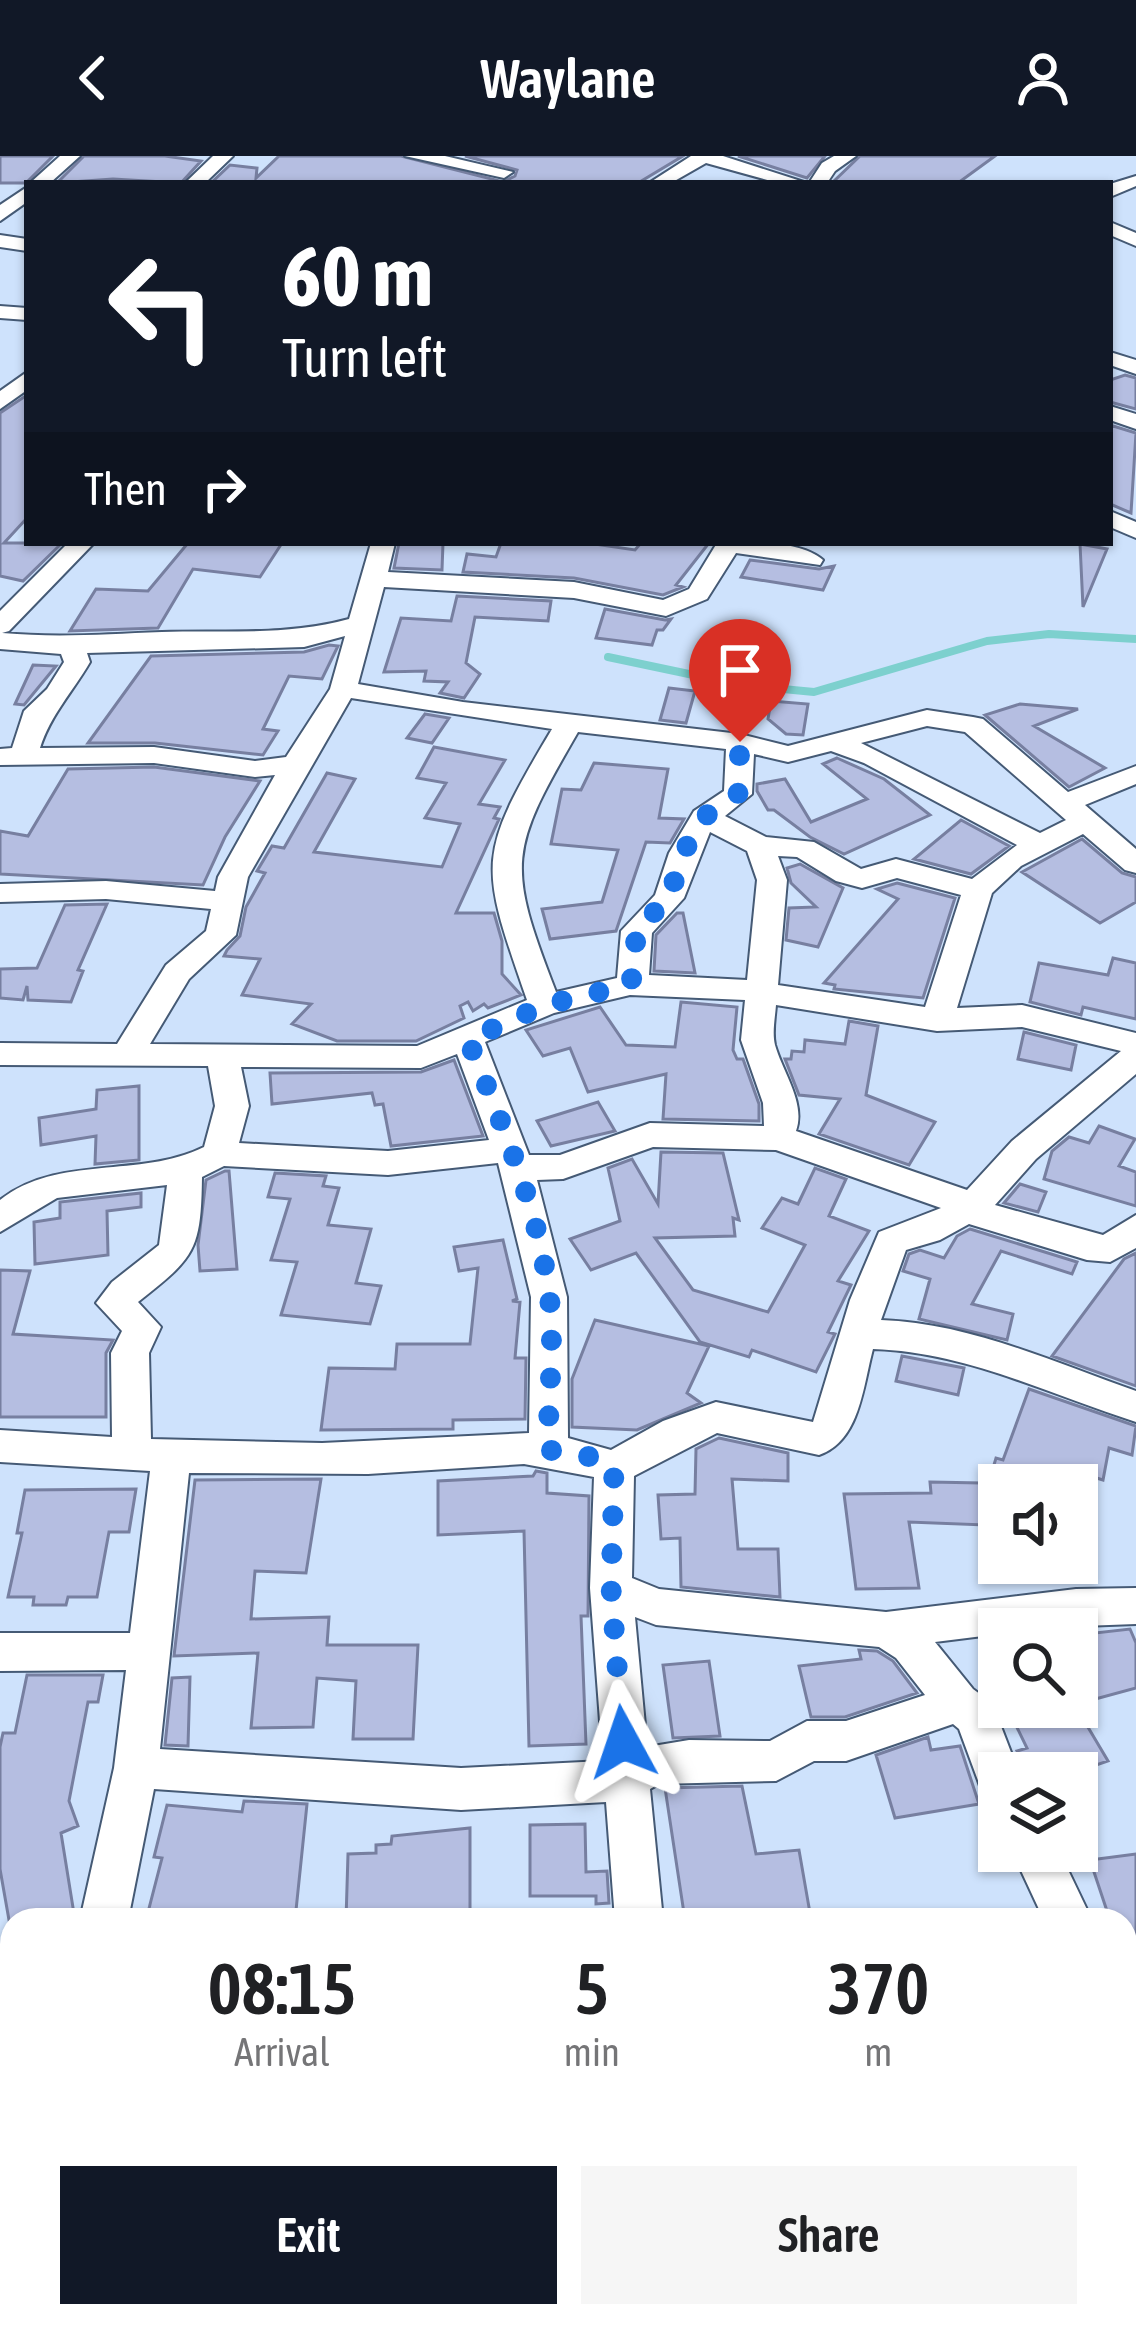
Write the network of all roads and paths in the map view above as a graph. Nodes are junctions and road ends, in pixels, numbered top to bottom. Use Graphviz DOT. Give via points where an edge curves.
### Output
graph roads {
  1 [pos="71,156"];
  2 [pos="224,156"];
  3 [pos="414,156"];
  4 [pos="703,156"];
  5 [pos="847,156"];
  6 [pos="508,176"];
  7 [pos="43,180"];
  8 [pos="197,180"];
  9 [pos="663,180"];
  10 [pos="787,180"];
  11 [pos="820,180"];
  12 [pos="1132,181"];
  13 [pos="1113,190"];
  14 [pos="24,195"];
  15 [pos="0,214"];
  16 [pos="24,382"];
  17 [pos="0,402"];
  18 [pos="79,546"];
  19 [pos="382,546"];
  20 [pos="728,546"];
  21 [pos="744,546"];
  22 [pos="811,560"];
  23 [pos="376,579"];
  24 [pos="362,623"];
  25 [pos="0,626"];
  26 [pos="0,641"];
  27 [pos="72,647"];
  28 [pos="343,689"];
  29 [pos="570,722"];
  30 [pos="740,742"];
  31 [pos="836,744"];
  32 [pos="11,757"];
  33 [pos="295,764"];
  34 [pos="1136,774"];
  35 [pos="1078,811"];
  36 [pos="704,817"];
  37 [pos="1040,844"];
  38 [pos="760,846"];
  39 [pos="1136,864"];
  40 [pos="978,890"];
  41 [pos="0,893"];
  42 [pos="227,901"];
  43 [pos="629,985"];
  44 [pos="759,992"];
  45 [pos="545,1005"];
  46 [pos="937,1020"];
  47 [pos="468,1040"];
  48 [pos="1136,1044"];
  49 [pos="0,1054"];
  50 [pos="128,1055"];
  51 [pos="222,1056"];
  52 [pos="1136,1056"];
  53 [pos="776,1138"];
  54 [pos="220,1154"];
  55 [pos="514,1159"];
  56 [pos="185,1171"];
  57 [pos="967,1208"];
  58 [pos="0,1219"];
  59 [pos="1136,1228"];
  60 [pos="858,1334"];
  61 [pos="1136,1407"];
  62 [pos="0,1445"];
  63 [pos="548,1450"];
  64 [pos="152,1456"];
  65 [pos="614,1468"];
  66 [pos="611,1588"];
  67 [pos="1136,1606"];
  68 [pos="886,1630"];
  69 [pos="149,1651"];
  70 [pos="0,1652"];
  71 [pos="958,1703"];
  72 [pos="989,1752"];
  73 [pos="136,1768"];
  74 [pos="626,1780"];
  75 [pos="1045,1872"];
  76 [pos="107,1908"];
  77 [pos="638,1908"];
  78 [pos="1062,1908"];
  1 -- 7 [label="street"];
  2 -- 8 [label="street"];
  3 -- 6 [label="street"];
  4 -- 9 [label="street"];
  4 -- 10 [label="street"];
  5 -- 11 [label="street"];
  12 -- 13 [label="street"];
  14 -- 15 [label="street"];
  16 -- 17 [label="street"];
  18 -- 25 [label="street"];
  19 -- 23 [label="street"];
  20 -- 23 [label="street" via="698,594 666,608 574,590"];
  21 -- 22 [label="street"];
  23 -- 24 [label="street"];
  24 -- 27 [label="street" via="304,639"];
  24 -- 28 [label="street"];
  26 -- 27 [label="street"];
  27 -- 32 [label="street" via="77,662"];
  28 -- 29 [label="street"];
  28 -- 33 [label="street"];
  29 -- 30 [label="street"];
  29 -- 45 [label="street" via="521,809 506,862 506,895"];
  30 -- 31 [label="street" via="788,754"];
  30 -- 36 [label="street" via="738,794"];
  31 -- 35 [label="street" via="927,718 974,725"];
  31 -- 37 [label="street"];
  32 -- 33 [label="street"];
  33 -- 42 [label="street"];
  34 -- 35 [label="street"];
  35 -- 37 [label="street"];
  35 -- 39 [label="street"];
  36 -- 38 [label="street"];
  36 -- 43 [label="street" via="669,898 635,931"];
  37 -- 40 [label="street"];
  38 -- 40 [label="street" via="804,848 862,880 896,868"];
  38 -- 44 [label="street" via="772,880"];
  40 -- 46 [label="street"];
  41 -- 42 [label="street" via="106,890"];
  42 -- 50 [label="street" via="221,935 177,972"];
  43 -- 44 [label="street"];
  43 -- 45 [label="street"];
  44 -- 46 [label="street"];
  44 -- 53 [label="street" via="757,1040 783,1120"];
  45 -- 47 [label="street"];
  46 -- 48 [label="street" via="1022,1016"];
  47 -- 51 [label="street" via="421,1058"];
  47 -- 55 [label="street"];
  49 -- 50 [label="street"];
  50 -- 51 [label="street"];
  51 -- 54 [label="street" via="232,1106"];
  52 -- 57 [label="street"];
  53 -- 55 [label="street" via="650,1135 562,1167"];
  53 -- 57 [label="street"];
  54 -- 55 [label="street" via="388,1163"];
  54 -- 56 [label="street"];
  55 -- 63 [label="street" via="549,1297"];
  56 -- 58 [label="street" via="55,1186"];
  56 -- 64 [label="street" via="180,1246 115,1303 142,1327 130,1353"];
  57 -- 59 [label="street" via="1088,1247 1110,1249"];
  57 -- 60 [label="street" via="892,1241"];
  60 -- 61 [label="street" via="921,1336"];
  60 -- 65 [label="street" via="831,1430 819,1439 716,1417"];
  62 -- 64 [label="street"];
  63 -- 64 [label="street"];
  63 -- 65 [label="street"];
  64 -- 69 [label="street"];
  65 -- 66 [label="street"];
  66 -- 68 [label="street" via="656,1607"];
  66 -- 74 [label="street"];
  67 -- 68 [label="street"];
  68 -- 71 [label="street" via="911,1645"];
  69 -- 70 [label="street"];
  69 -- 73 [label="street"];
  71 -- 72 [label="street" via="977,1717"];
  71 -- 74 [label="street" via="846,1741 807,1741 776,1761 689,1760 652,1765"];
  73 -- 74 [label="street" via="461,1789"];
  73 -- 76 [label="street"];
  74 -- 77 [label="street"];
  75 -- 78 [label="street"];
}
